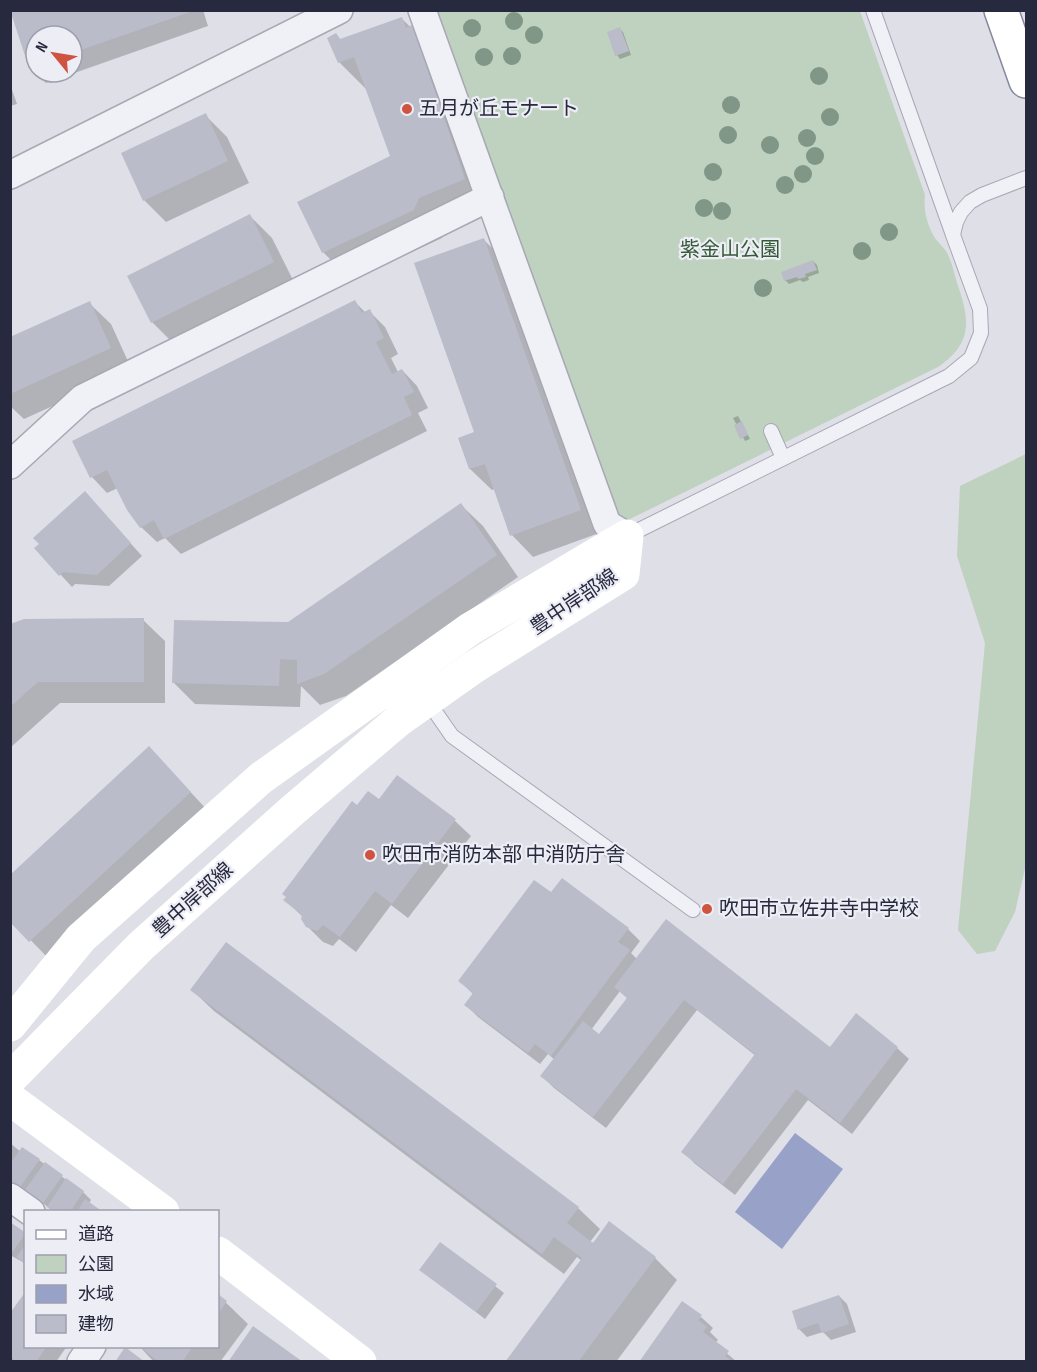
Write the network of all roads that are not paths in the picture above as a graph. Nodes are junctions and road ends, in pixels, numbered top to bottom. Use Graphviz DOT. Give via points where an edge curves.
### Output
graph roads {
  1 [pos="339,10"];
  2 [pos="422,10"];
  3 [pos="873,10"];
  4 [pos="1001,10"];
  5 [pos="1026,81"];
  6 [pos="10,175"];
  7 [pos="1026,178"];
  8 [pos="490,196"];
  9 [pos="953,236"];
  10 [pos="771,431"];
  11 [pos="783,458"];
  12 [pos="10,465"];
  13 [pos="627,536"];
  14 [pos="427,700"];
  15 [pos="693,910"];
  16 [pos="10,1025"];
  17 [pos="10,1079"];
  18 [pos="10,1099"];
  19 [pos="10,1197"];
  20 [pos="28,1210"];
  21 [pos="160,1210"];
  22 [pos="219,1254"];
  23 [pos="91,1348"];
  24 [pos="81,1362"];
  25 [pos="360,1362"];
  1 -- 6 [label="street"];
  2 -- 8 [label="street"];
  3 -- 9 [label="lane"];
  4 -- 5 [label="main road"];
  7 -- 9 [label="lane" via="970,202 961,212"];
  8 -- 12 [label="street" via="83,398"];
  8 -- 13 [label="street" via="607,524"];
  9 -- 11 [label="lane" via="980,309 981,333 971,358 949,376"];
  10 -- 11 [label="lane"];
  11 -- 13 [label="lane"];
  13 -- 14 [label="main road, 豊中岸部線" via="623,574"];
  13 -- 16 [label="main road, 豊中岸部線" via="470,629 261,778 81,938"];
  14 -- 15 [label="lane" via="452,736"];
  14 -- 17 [label="main road, 豊中岸部線" via="293,810 141,946"];
  18 -- 21 [label="main road"];
  19 -- 20 [label="street"];
  22 -- 25 [label="main road"];
  23 -- 24 [label="street"];
}
